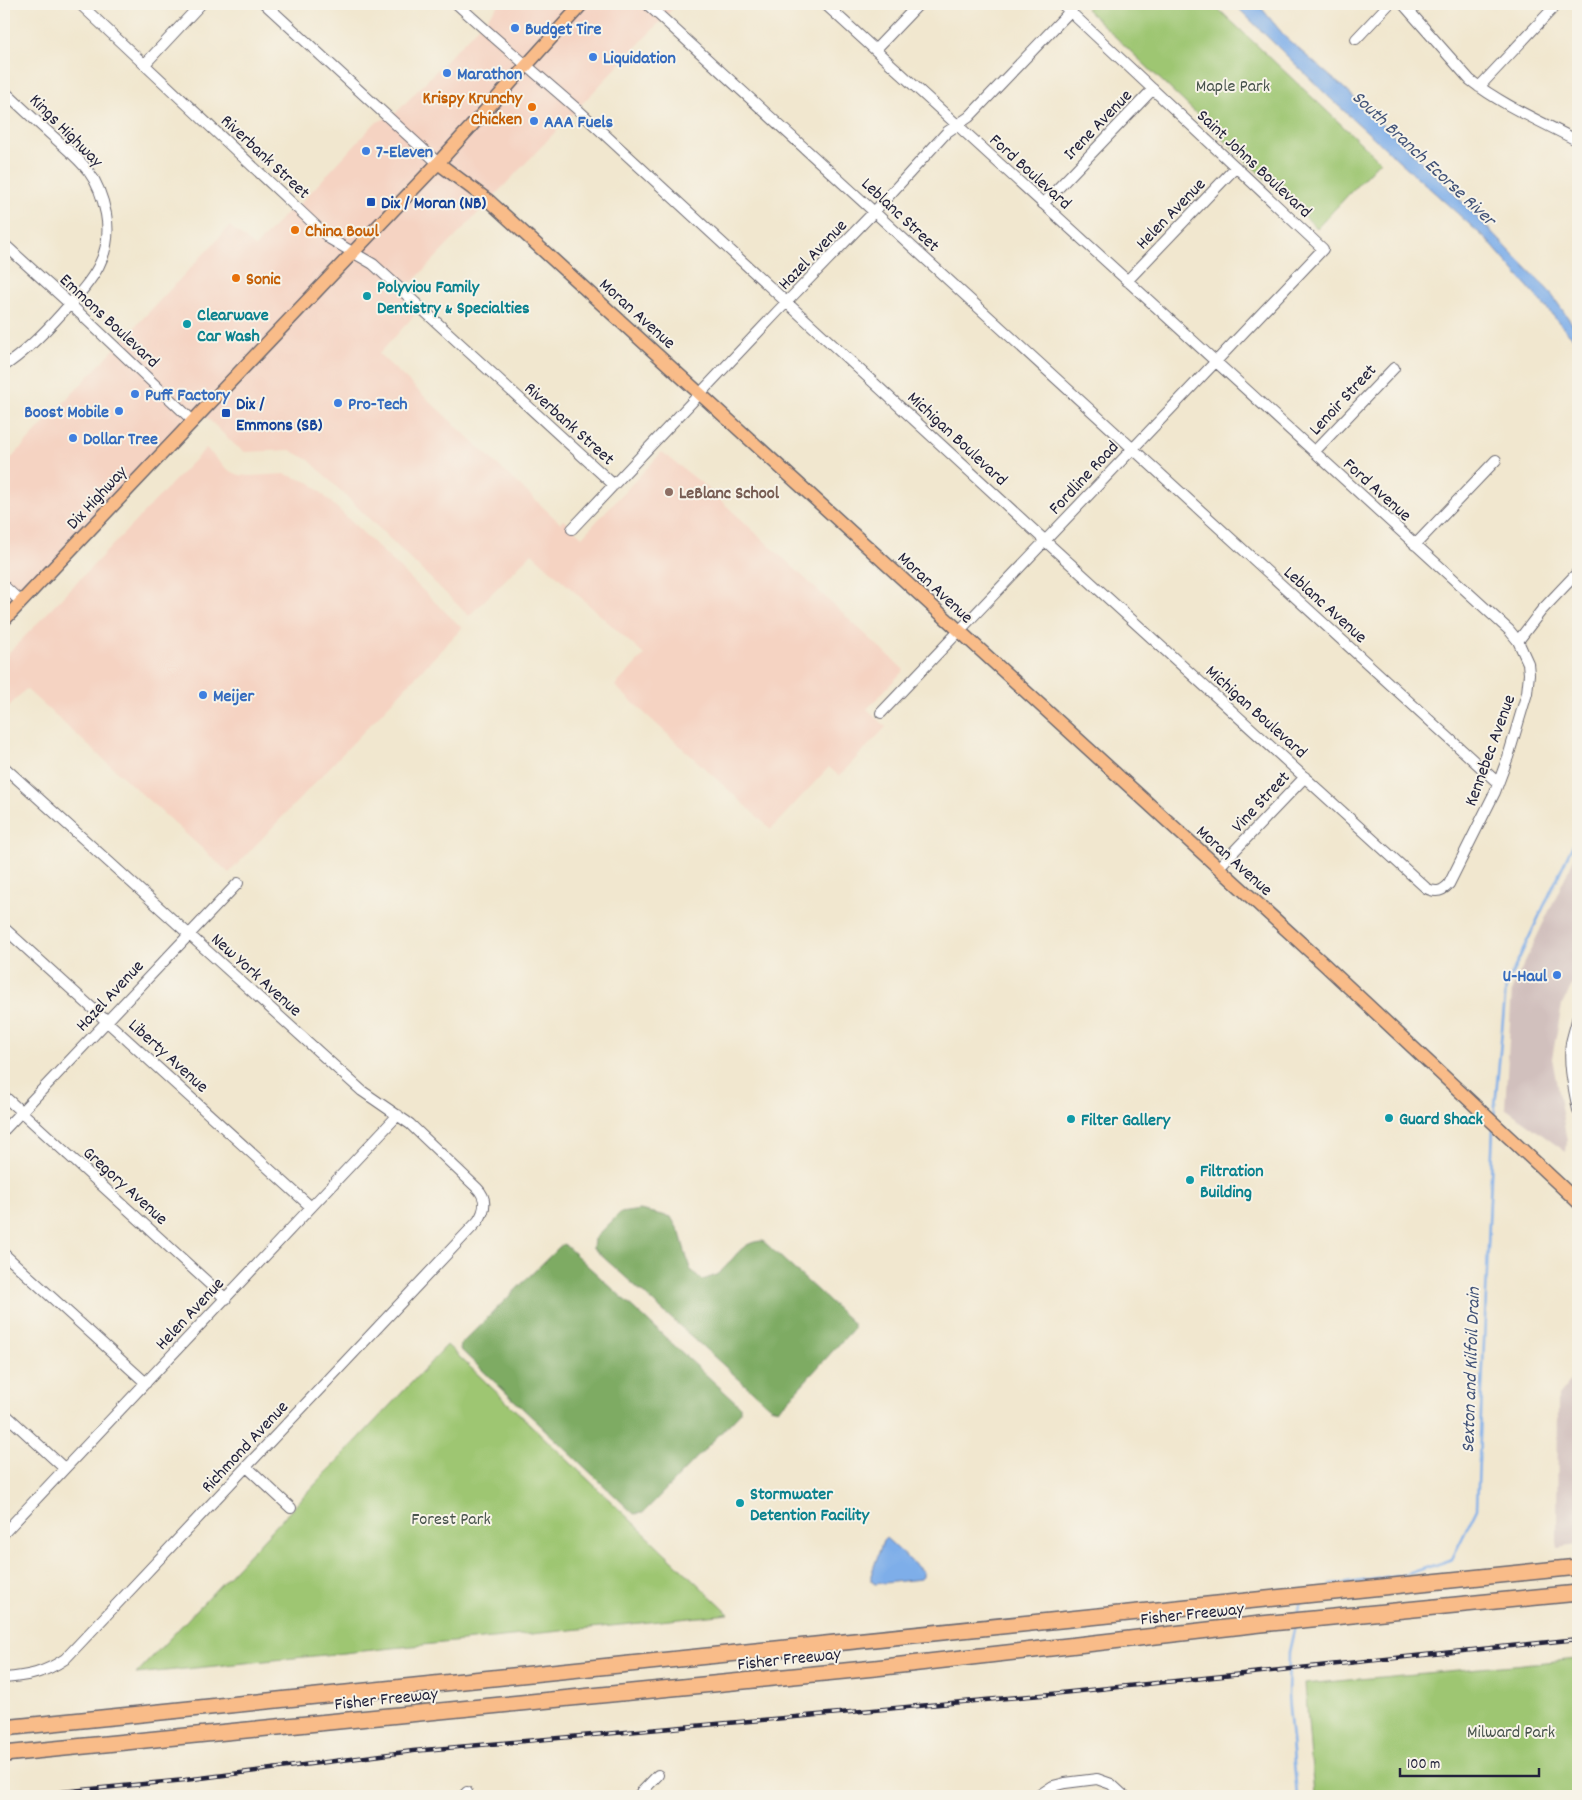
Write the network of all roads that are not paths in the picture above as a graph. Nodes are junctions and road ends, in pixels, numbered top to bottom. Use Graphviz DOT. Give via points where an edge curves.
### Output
graph roads {
  1 [pos="80,4"];
  2 [pos="201,4"];
  3 [pos="265,4"];
  4 [pos="458,4"];
  5 [pos="582,4"];
  6 [pos="647,4"];
  7 [pos="824,4"];
  8 [pos="918,4"];
  9 [pos="1062,4"];
  10 [pos="1390,4"];
  11 [pos="1403,4"];
  12 [pos="1557,4"];
  13 [pos="1074,8"];
  14 [pos="1356,39"];
  15 [pos="875,50"];
  16 [pos="145,64"];
  17 [pos="527,64"];
  18 [pos="1479,86"];
  19 [pos="1153,89"];
  20 [pos="4,91"];
  21 [pos="957,126"];
  22 [pos="1578,141"];
  23 [pos="438,162"];
  24 [pos="1236,167"];
  25 [pos="1043,204"];
  26 [pos="874,212"];
  27 [pos="4,244"];
  28 [pos="353,252"];
  29 [pos="1310,265"];
  30 [pos="1127,281"];
  31 [pos="787,303"];
  32 [pos="70,304"];
  33 [pos="1215,363"];
  34 [pos="4,366"];
  35 [pos="1394,368"];
  36 [pos="701,394"];
  37 [pos="193,421"];
  38 [pos="1132,449"];
  39 [pos="1314,452"];
  40 [pos="1496,460"];
  41 [pos="614,485"];
  42 [pos="572,530"];
  43 [pos="1046,540"];
  44 [pos="1415,545"];
  45 [pos="1578,572"];
  46 [pos="4,586"];
  47 [pos="20,602"];
  48 [pos="4,620"];
  49 [pos="959,632"];
  50 [pos="1518,641"];
  51 [pos="881,713"];
  52 [pos="4,767"];
  53 [pos="1305,777"];
  54 [pos="1498,783"];
  55 [pos="1218,868"];
  56 [pos="238,883"];
  57 [pos="1438,891"];
  58 [pos="4,928"];
  59 [pos="189,934"];
  60 [pos="1578,1016"];
  61 [pos="107,1021"];
  62 [pos="4,1096"];
  63 [pos="1578,1110"];
  64 [pos="21,1112"];
  65 [pos="398,1115"];
  66 [pos="4,1130"];
  67 [pos="1578,1202"];
  68 [pos="484,1204"];
  69 [pos="311,1208"];
  70 [pos="4,1254"];
  71 [pos="226,1298"];
  72 [pos="146,1383"];
  73 [pos="4,1413"];
  74 [pos="247,1467"];
  75 [pos="64,1468"];
  76 [pos="291,1508"];
  77 [pos="4,1533"];
  78 [pos="1578,1567"];
  79 [pos="1578,1593"];
  80 [pos="4,1678"];
  81 [pos="4,1728"];
  82 [pos="4,1754"];
  83 [pos="658,1775"];
  84 [pos="638,1796"];
  85 [pos="1038,1796"];
  86 [pos="1124,1796"];
  1 -- 16 [label="street, Riverbank Street"];
  2 -- 16 [label="street"];
  3 -- 23 [label="street, Moran Avenue"];
  4 -- 17 [label="street, Michigan Boulevard"];
  5 -- 17 [label="main road, Dix Highway"];
  6 -- 26 [label="street, Leblanc Street"];
  7 -- 15 [label="street, Ford Boulevard"];
  8 -- 15 [label="street"];
  9 -- 13 [label="street, Saint Johns Boulevard"];
  10 -- 14 [label="street"];
  11 -- 18 [label="street" via="1470,80"];
  12 -- 18 [label="street"];
  13 -- 19 [label="street, Saint Johns Boulevard"];
  13 -- 21 [label="street, Hazel Avenue"];
  15 -- 21 [label="street, Ford Boulevard"];
  16 -- 28 [label="street, Riverbank Street" via="330,240"];
  17 -- 23 [label="main road, Dix Highway"];
  17 -- 31 [label="street, Michigan Boulevard"];
  18 -- 22 [label="street"];
  19 -- 24 [label="street, Saint Johns Boulevard"];
  19 -- 25 [label="street, Irene Avenue"];
  20 -- 32 [label="street, Kings Highway" via="84,165 102,196 108,224 104,254 95,275"];
  21 -- 25 [label="street, Ford Boulevard"];
  21 -- 26 [label="street, Hazel Avenue" via="947,132"];
  23 -- 28 [label="main road, Dix Highway"];
  23 -- 36 [label="main road, Moran Avenue" via="485,198"];
  24 -- 29 [label="street, Saint Johns Boulevard" via="1323,249"];
  24 -- 30 [label="street, Helen Avenue"];
  25 -- 30 [label="street, Ford Boulevard"];
  26 -- 31 [label="street, Hazel Avenue"];
  26 -- 38 [label="street, Leblanc Street"];
  27 -- 32 [label="street, Emmons Boulevard"];
  28 -- 37 [label="main road, Dix Highway"];
  28 -- 41 [label="street, Riverbank Street" via="373,264"];
  29 -- 33 [label="street, Fordline Road"];
  30 -- 33 [label="street, Ford Boulevard"];
  31 -- 36 [label="street, Hazel Avenue"];
  31 -- 43 [label="street, Michigan Boulevard"];
  32 -- 34 [label="street, Kings Highway" via="30,346"];
  32 -- 37 [label="street, Emmons Boulevard"];
  33 -- 38 [label="street, Fordline Road"];
  33 -- 39 [label="street, Ford Avenue"];
  35 -- 39 [label="street, Lenoir Street"];
  36 -- 41 [label="street, Hazel Avenue"];
  36 -- 49 [label="main road, Moran Avenue"];
  37 -- 47 [label="main road, Dix Highway"];
  38 -- 43 [label="street, Fordline Road"];
  38 -- 54 [label="street, Leblanc Avenue"];
  39 -- 44 [label="street, Ford Avenue"];
  40 -- 44 [label="street"];
  41 -- 42 [label="street, Hazel Avenue"];
  43 -- 49 [label="street, Fordline Road"];
  43 -- 53 [label="street, Michigan Boulevard"];
  44 -- 50 [label="street, Ford Avenue"];
  45 -- 50 [label="street"];
  46 -- 47 [label="street"];
  47 -- 48 [label="main road, Dix Highway"];
  49 -- 51 [label="street, Fordline Road"];
  49 -- 55 [label="main road, Moran Avenue"];
  50 -- 54 [label="street, Kennebec Avenue" via="1528,663 1529,685"];
  52 -- 59 [label="street, New York Avenue"];
  53 -- 55 [label="street, Vine Street"];
  53 -- 57 [label="street, Michigan Boulevard" via="1426,888"];
  54 -- 57 [label="street, Kennebec Avenue" via="1449,884"];
  55 -- 67 [label="main road, Moran Avenue"];
  56 -- 59 [label="street, Hazel Avenue"];
  58 -- 61 [label="street, Liberty Avenue"];
  59 -- 61 [label="street, Hazel Avenue"];
  59 -- 65 [label="street, New York Avenue" via="362,1091"];
  60 -- 63 [label="street" via="1571,1044"];
  61 -- 64 [label="street, Hazel Avenue"];
  61 -- 69 [label="street, Liberty Avenue"];
  62 -- 64 [label="street, Gregory Avenue"];
  64 -- 66 [label="street, Hazel Avenue"];
  64 -- 71 [label="street, Gregory Avenue"];
  65 -- 68 [label="street, New York Avenue" via="477,1188"];
  65 -- 69 [label="street, Helen Avenue"];
  68 -- 74 [label="street, Richmond Avenue" via="478,1221"];
  69 -- 71 [label="street, Helen Avenue"];
  70 -- 72 [label="street"];
  71 -- 72 [label="street, Helen Avenue"];
  72 -- 75 [label="street, Helen Avenue"];
  73 -- 75 [label="street"];
  74 -- 76 [label="street"];
  74 -- 80 [label="street, Richmond Avenue" via="65,1658 40,1673"];
  75 -- 77 [label="street, Helen Avenue"];
  78 -- 81 [label="highway, Fisher Freeway"];
  79 -- 82 [label="highway, Fisher Freeway" via="1261,1624 875,1668"];
  83 -- 84 [label="street"];
  85 -- 86 [label="street" via="1065,1782 1097,1779 1111,1784"];
}
